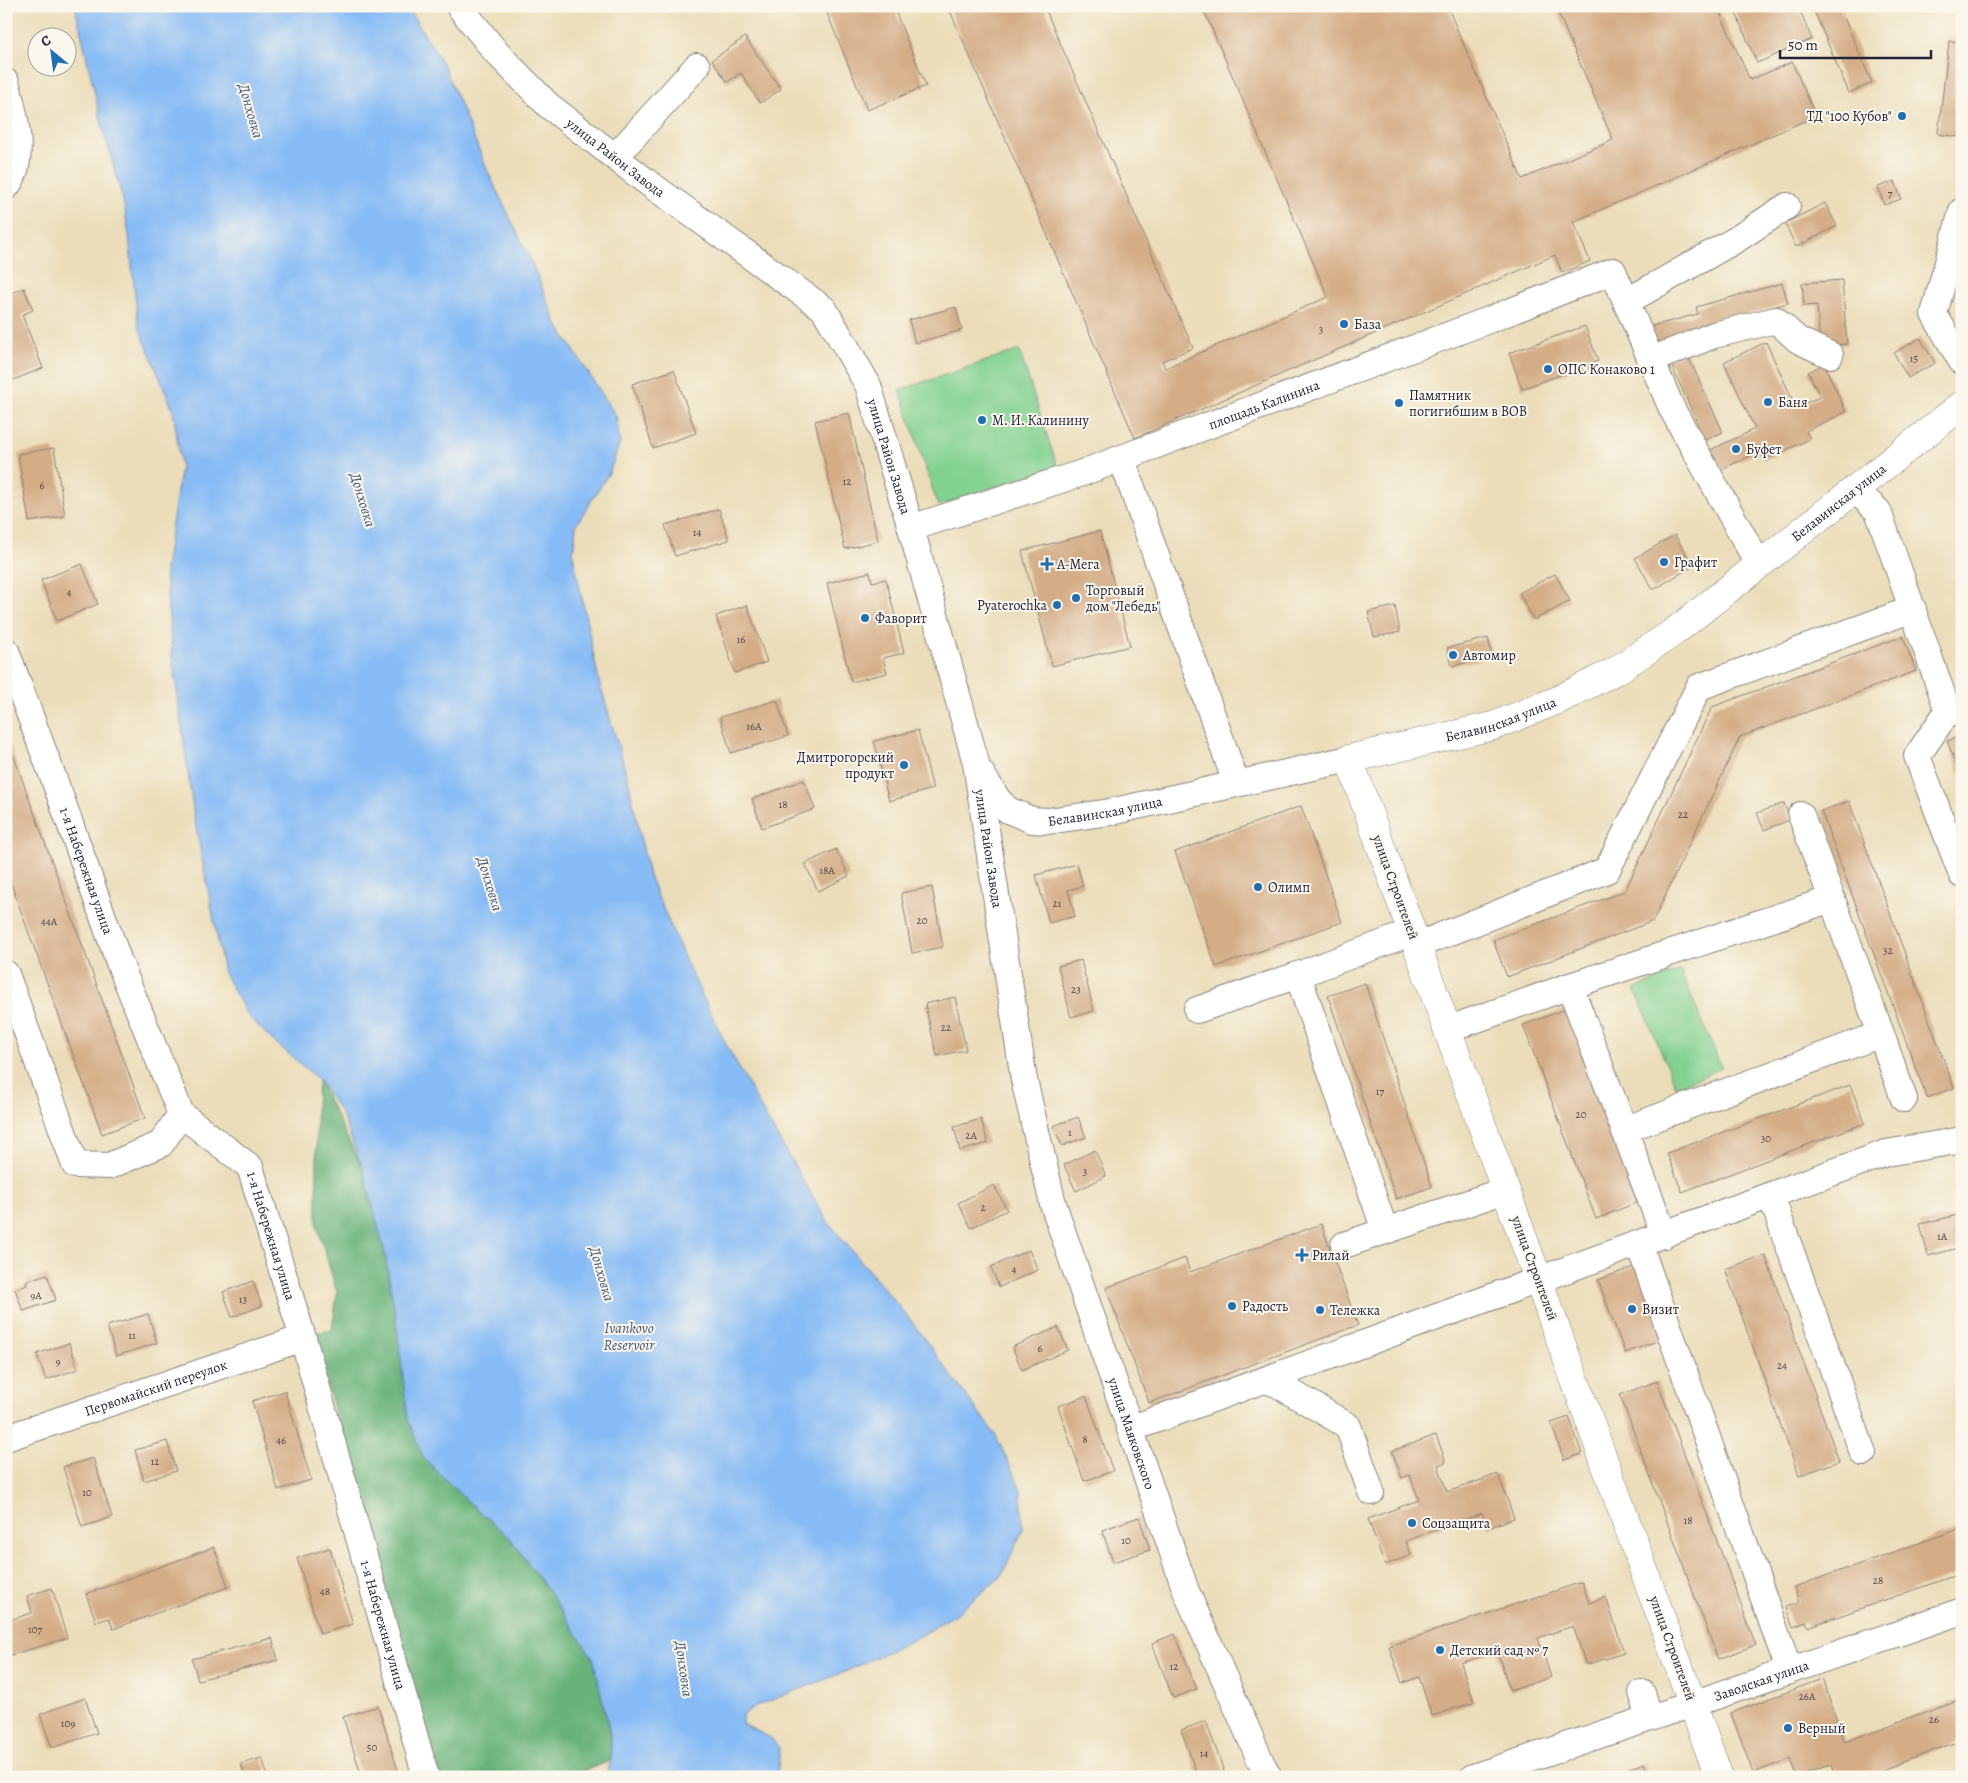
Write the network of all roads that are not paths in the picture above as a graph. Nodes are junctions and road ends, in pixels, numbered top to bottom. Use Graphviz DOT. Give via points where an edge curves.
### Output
graph roads {
  1 [pos="460,6"];
  2 [pos="697,66"];
  3 [pos="6,82"];
  4 [pos="615,157"];
  5 [pos="6,187"];
  6 [pos="1787,206"];
  7 [pos="1962,210"];
  8 [pos="1626,302"];
  9 [pos="1830,355"];
  10 [pos="1651,360"];
  11 [pos="1962,362"];
  12 [pos="1962,405"];
  13 [pos="1122,459"];
  14 [pos="1854,489"];
  15 [pos="911,528"];
  16 [pos="1759,565"];
  17 [pos="1913,609"];
  18 [pos="6,651"];
  19 [pos="1955,712"];
  20 [pos="1349,758"];
  21 [pos="976,763"];
  22 [pos="1236,783"];
  23 [pos="1801,815"];
  24 [pos="1962,876"];
  25 [pos="1832,900"];
  26 [pos="1415,939"];
  27 [pos="6,974"];
  28 [pos="1298,975"];
  29 [pos="1570,986"];
  30 [pos="1197,1010"];
  31 [pos="1449,1029"];
  32 [pos="1881,1034"];
  33 [pos="1024,1080"];
  34 [pos="1904,1099"];
  35 [pos="181,1114"];
  36 [pos="1624,1130"];
  37 [pos="1962,1140"];
  38 [pos="1506,1190"];
  39 [pos="1770,1196"];
  40 [pos="1385,1231"];
  41 [pos="1664,1235"];
  42 [pos="1639,1244"];
  43 [pos="1344,1245"];
  44 [pos="1539,1280"];
  45 [pos="303,1338"];
  46 [pos="1265,1380"];
  47 [pos="1130,1429"];
  48 [pos="6,1438"];
  49 [pos="1863,1453"];
  50 [pos="1371,1492"];
  51 [pos="1962,1611"];
  52 [pos="1789,1670"];
  53 [pos="1642,1693"];
  54 [pos="1693,1704"];
  55 [pos="1650,1718"];
  56 [pos="426,1777"];
  57 [pos="1269,1777"];
  58 [pos="1473,1777"];
  59 [pos="1719,1777"];
  1 -- 4 [label="street, улица Район Завода" via="496,52 548,105"];
  2 -- 4 [label="street"];
  3 -- 5 [label="street" via="16,120 18,156 11,182"];
  4 -- 15 [label="street, улица Район Завода" via="824,309 868,385"];
  6 -- 8 [label="street"];
  7 -- 11 [label="street" via="1934,314"];
  8 -- 10 [label="street"];
  8 -- 13 [label="street, площадь Калинина" via="1613,272"];
  9 -- 10 [label="street" via="1798,340 1776,320 1714,335"];
  10 -- 16 [label="street" via="1672,409"];
  12 -- 14 [label="main road, Белавинская улица"];
  13 -- 15 [label="street, площадь Калинина"];
  13 -- 22 [label="street"];
  14 -- 16 [label="main road, Белавинская улица"];
  14 -- 17 [label="street" via="1878,511"];
  15 -- 21 [label="street, улица Район Завода"];
  16 -- 20 [label="main road, Белавинская улица" via="1674,632 1617,670 1558,700 1493,726"];
  17 -- 19 [label="street"];
  17 -- 26 [label="street" via="1699,687 1607,870"];
  18 -- 35 [label="street, 1-я Набережная улица" via="118,962"];
  19 -- 24 [label="street" via="1917,756"];
  20 -- 22 [label="street, Белавинская улица"];
  20 -- 26 [label="main road, улица Строителей"];
  21 -- 22 [label="street, Белавинская улица" via="998,800 1008,810 1032,820 1048,821 1110,812"];
  21 -- 33 [label="street, улица Район Завода"];
  23 -- 25 [label="street"];
  25 -- 29 [label="street"];
  25 -- 32 [label="street"];
  26 -- 28 [label="street"];
  26 -- 31 [label="main road, улица Строителей"];
  27 -- 35 [label="street" via="75,1165 109,1166 161,1144"];
  28 -- 30 [label="street"];
  28 -- 40 [label="street"];
  29 -- 31 [label="street"];
  29 -- 36 [label="street"];
  31 -- 38 [label="main road, улица Строителей"];
  32 -- 34 [label="street"];
  32 -- 36 [label="street"];
  33 -- 47 [label="street, улица Маяковского" via="1053,1204"];
  35 -- 45 [label="street, 1-я Набережная улица" via="250,1167"];
  36 -- 41 [label="street"];
  37 -- 39 [label="street" via="1886,1153"];
  38 -- 40 [label="street"];
  38 -- 44 [label="main road, улица Строителей"];
  39 -- 41 [label="street"];
  39 -- 49 [label="street"];
  40 -- 43 [label="street"];
  41 -- 42 [label="street"];
  42 -- 44 [label="street"];
  42 -- 52 [label="street"];
  44 -- 46 [label="street"];
  44 -- 54 [label="main road, улица Строителей"];
  45 -- 48 [label="street, Первомайский переулок"];
  45 -- 56 [label="street, 1-я Набережная улица"];
  46 -- 47 [label="street"];
  46 -- 50 [label="street" via="1348,1426"];
  47 -- 57 [label="street, улица Маяковского" via="1186,1591 1192,1621"];
  51 -- 52 [label="street, Заводская улица"];
  52 -- 54 [label="street, Заводская улица"];
  53 -- 55 [label="street"];
  54 -- 55 [label="street, Заводская улица"];
  54 -- 59 [label="main road, улица Строителей"];
  55 -- 58 [label="street, Заводская улица"];
}
